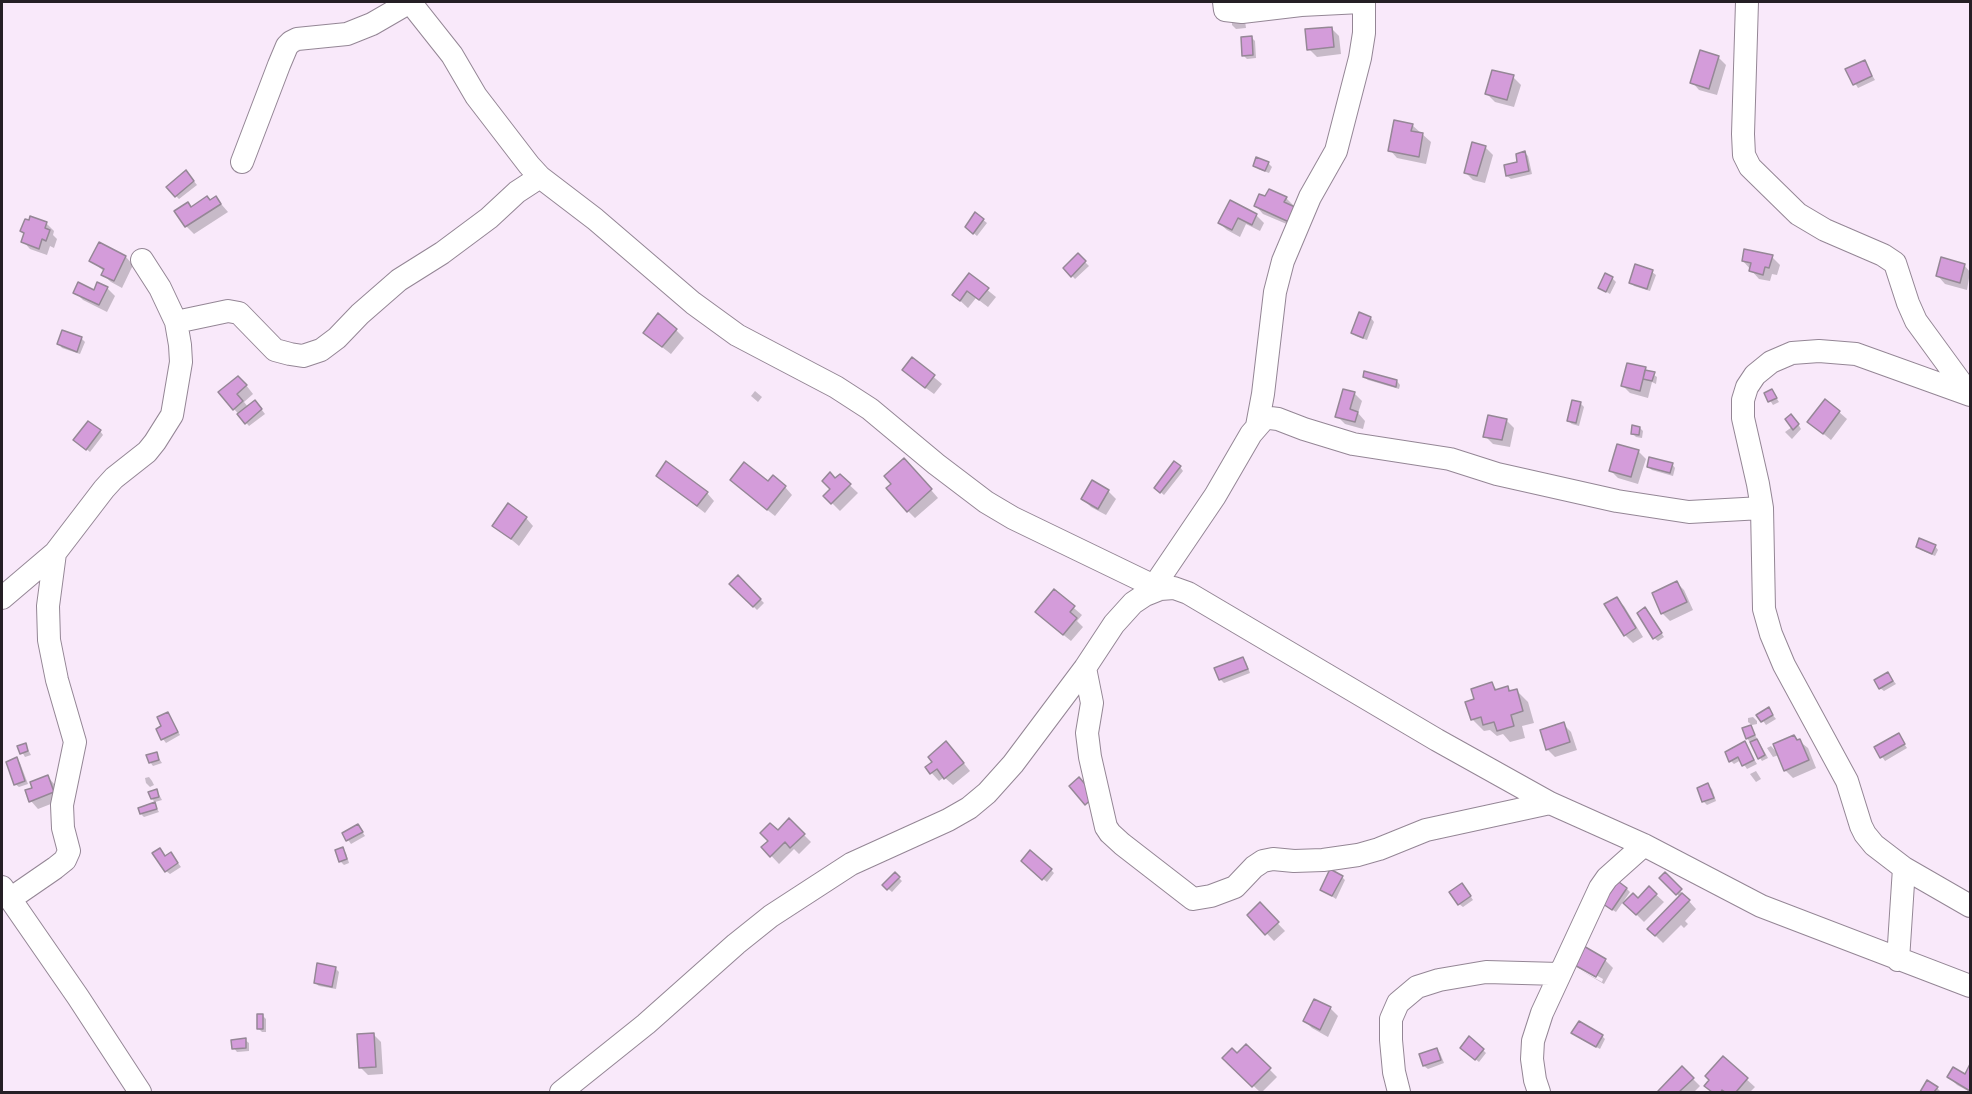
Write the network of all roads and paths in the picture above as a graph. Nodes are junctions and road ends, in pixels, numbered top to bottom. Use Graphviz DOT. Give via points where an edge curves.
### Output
graph roads {
  1 [pos="410,2"];
  2 [pos="1224,2"];
  3 [pos="1363,2"];
  4 [pos="1747,2"];
  5 [pos="242,162"];
  6 [pos="540,177"];
  7 [pos="142,260"];
  8 [pos="176,322"];
  9 [pos="1970,395"];
  10 [pos="1257,426"];
  11 [pos="1762,508"];
  12 [pos="55,553"];
  13 [pos="1157,588"];
  14 [pos="2,598"];
  15 [pos="1085,668"];
  16 [pos="1550,803"];
  17 [pos="1644,844"];
  18 [pos="1904,868"];
  19 [pos="6,892"];
  20 [pos="1971,906"];
  21 [pos="1898,960"];
  22 [pos="1559,974"];
  23 [pos="1971,986"];
  24 [pos="140,1092"];
  25 [pos="561,1092"];
  26 [pos="1399,1092"];
  27 [pos="1539,1092"];
  1 -- 5 [label="street" via="347,34 291,42"];
  1 -- 6 [label="street" via="452,55 504,135"];
  2 -- 3 [label="street" via="1225,10 1242,12"];
  3 -- 10 [label="street" via="1360,58 1336,151 1310,197 1282,261"];
  4 -- 9 [label="street" via="1743,135 1744,154 1750,167 1798,214 1895,263 1916,321"];
  6 -- 8 [label="street" via="442,253 399,280 321,350 303,356 276,350 239,313 228,311"];
  6 -- 13 [label="street" via="718,323 870,409 986,502"];
  7 -- 8 [label="street"];
  8 -- 12 [label="street" via="181,362 172,415 165,429 147,452 104,489"];
  9 -- 11 [label="street" via="1856,354 1792,353 1771,362 1755,375 1743,400 1743,418"];
  10 -- 11 [label="street" via="1264,419 1278,419 1353,444 1450,459 1562,490 1661,508 1706,512"];
  10 -- 13 [label="street"];
  11 -- 18 [label="street" via="1764,609 1771,634 1846,781 1865,834"];
  12 -- 14 [label="street"];
  12 -- 19 [label="street" via="48,606 50,640 75,742 62,805 69,851 55,868"];
  13 -- 15 [label="street" via="1134,603 1114,624"];
  13 -- 16 [label="street" via="1188,593"];
  15 -- 16 [label="street" via="1092,703 1087,733 1090,756 1106,827 1193,899 1235,886 1263,861 1358,855 1426,830"];
  15 -- 25 [label="street" via="1013,764 969,808 851,864 771,916"];
  16 -- 17 [label="street"];
  17 -- 21 [label="street" via="1761,906"];
  17 -- 22 [label="street" via="1600,888"];
  18 -- 20 [label="street"];
  18 -- 21 [label="street"];
  19 -- 24 [label="street"];
  21 -- 23 [label="street"];
  22 -- 26 [label="street" via="1486,972 1417,987 1398,1003 1391,1019"];
  22 -- 27 [label="street" via="1533,1041 1532,1059"];
}
